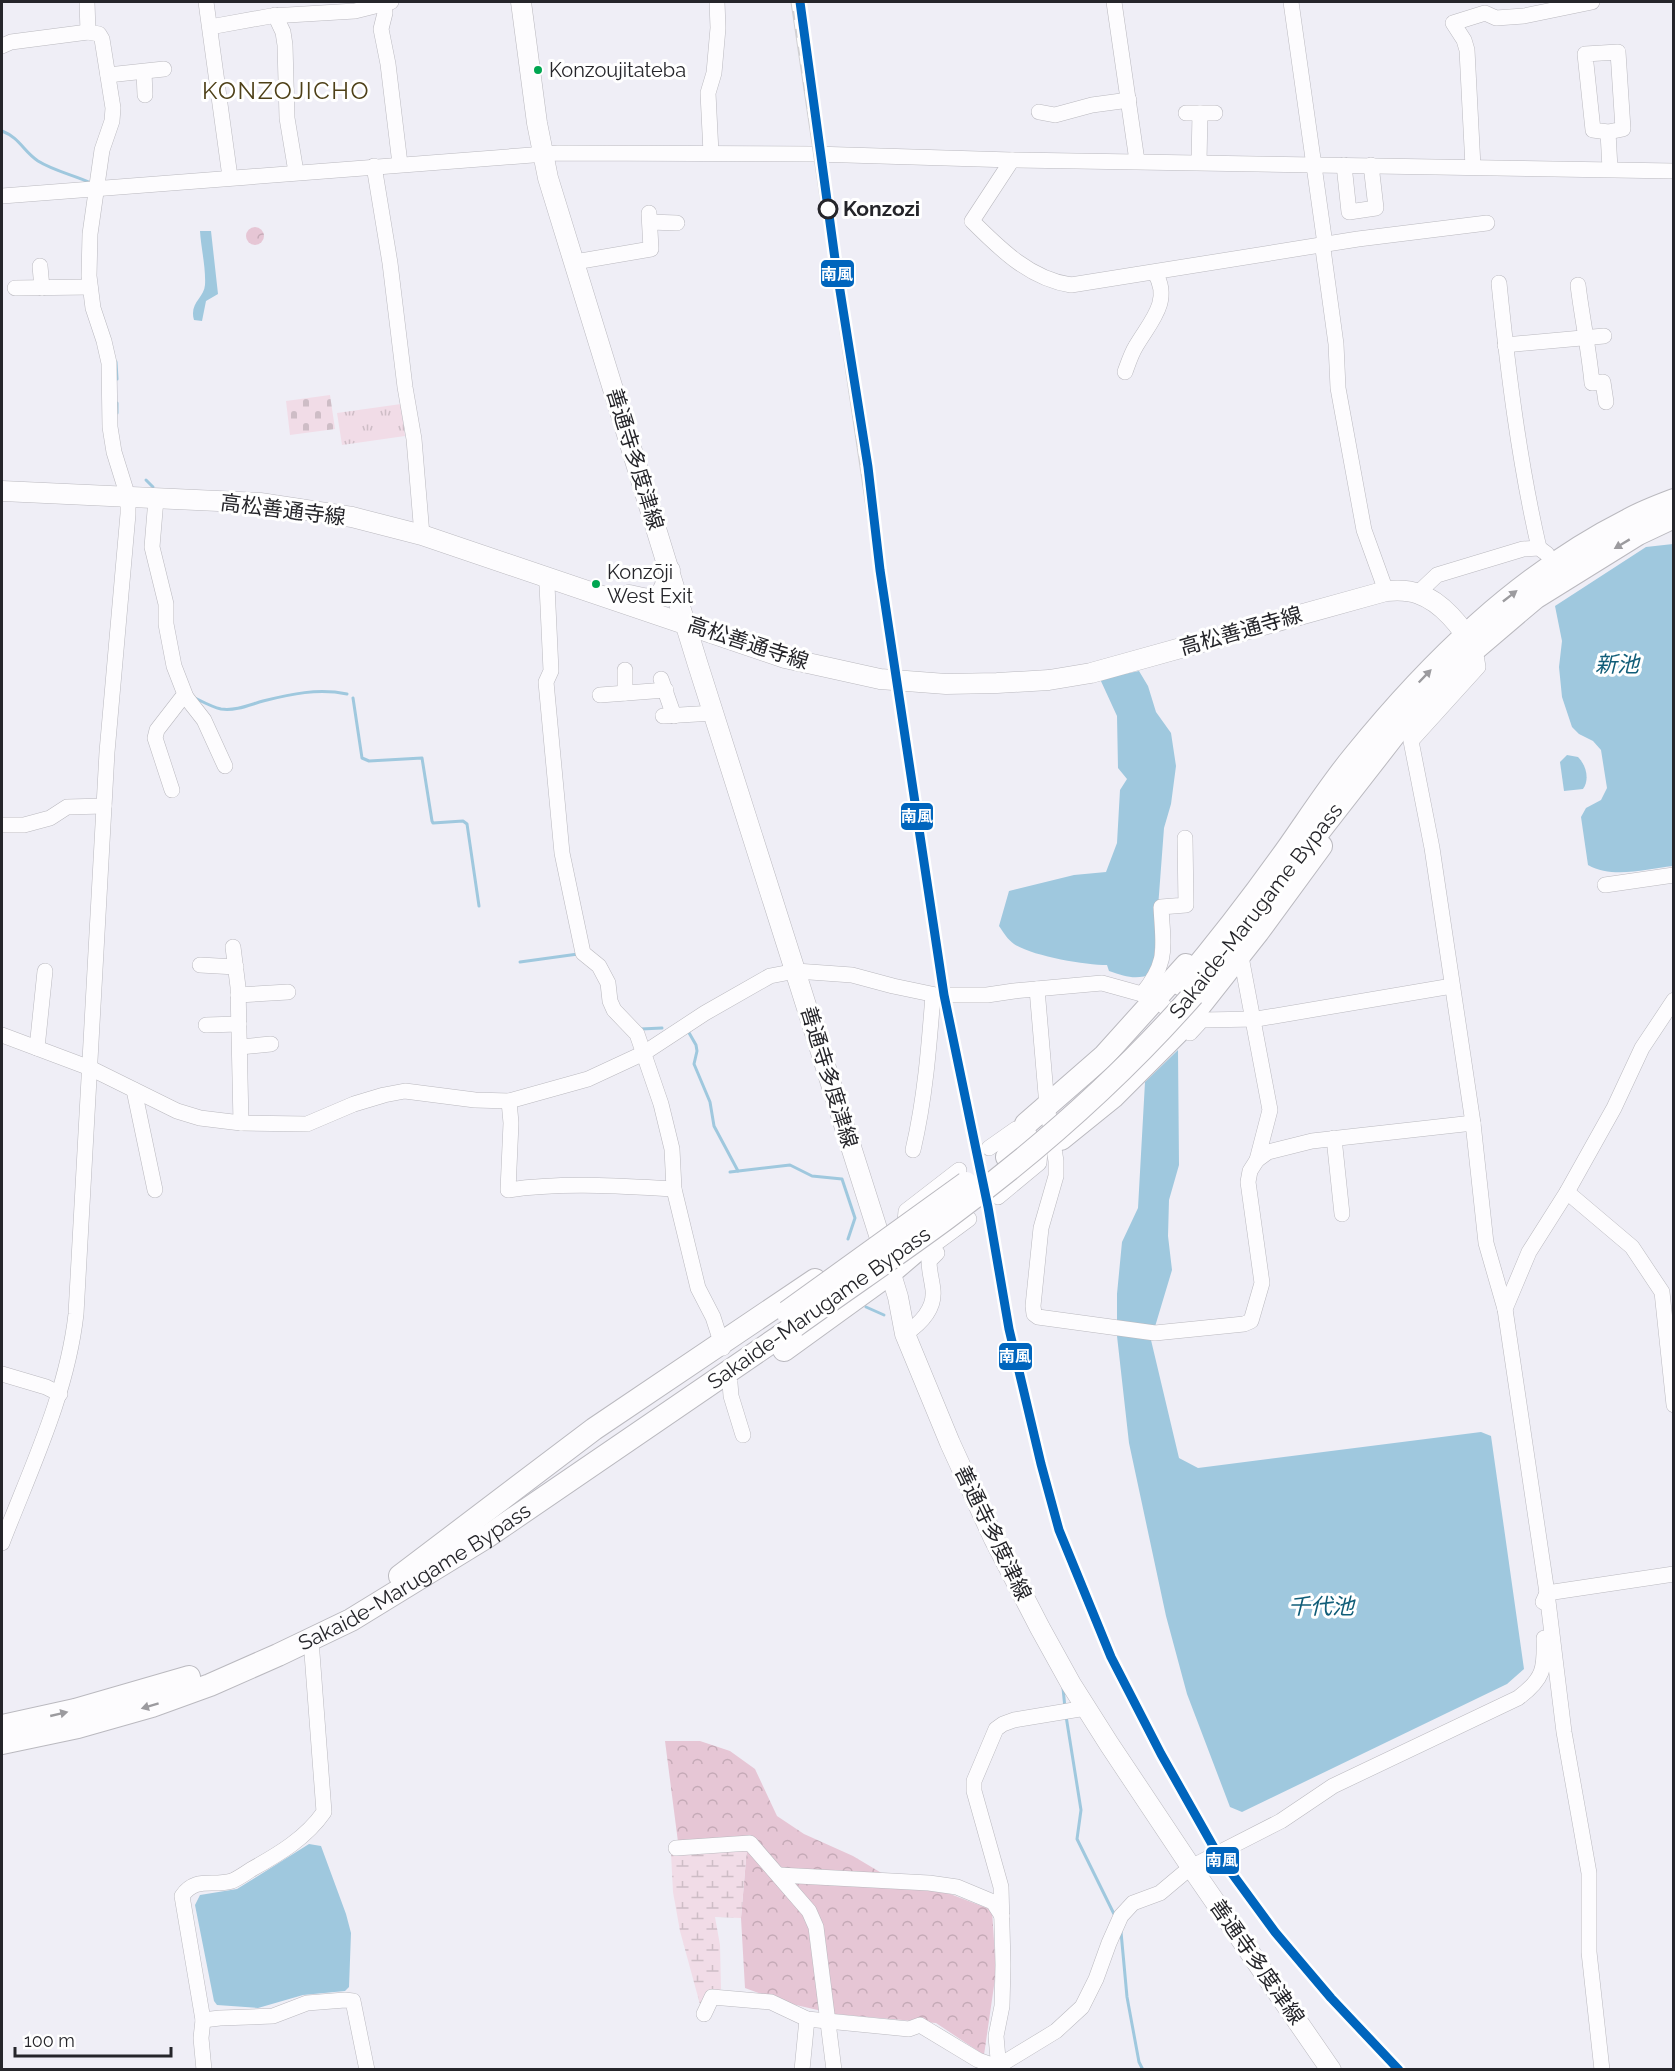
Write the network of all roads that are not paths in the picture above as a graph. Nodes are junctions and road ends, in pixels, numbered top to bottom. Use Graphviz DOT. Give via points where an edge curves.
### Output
graph roads {
  1 [pos="87,2"];
  2 [pos="206,2"];
  3 [pos="387,2"];
  4 [pos="521,2"];
  5 [pos="717,2"];
  6 [pos="1114,2"];
  7 [pos="1291,2"];
  8 [pos="1593,2"];
  9 [pos="274,15"];
  10 [pos="210,27"];
  11 [pos="88,32"];
  12 [pos="2,46"];
  13 [pos="164,69"];
  14 [pos="144,72"];
  15 [pos="108,75"];
  16 [pos="144,95"];
  17 [pos="1129,100"];
  18 [pos="1039,112"];
  19 [pos="1200,113"];
  20 [pos="1608,132"];
  21 [pos="542,153"];
  22 [pos="711,153"];
  23 [pos="1012,160"];
  24 [pos="1137,161"];
  25 [pos="1199,162"];
  26 [pos="400,164"];
  27 [pos="1315,164"];
  28 [pos="1344,165"];
  29 [pos="1371,165"];
  30 [pos="374,166"];
  31 [pos="1473,167"];
  32 [pos="1610,170"];
  33 [pos="1674,171"];
  34 [pos="296,172"];
  35 [pos="230,177"];
  36 [pos="97,188"];
  37 [pos="2,196"];
  38 [pos="677,223"];
  39 [pos="1487,223"];
  40 [pos="1323,245"];
  41 [pos="574,262"];
  42 [pos="40,266"];
  43 [pos="1155,273"];
  44 [pos="1499,283"];
  45 [pos="1578,285"];
  46 [pos="90,287"];
  47 [pos="15,288"];
  48 [pos="42,288"];
  49 [pos="1604,336"];
  50 [pos="1586,337"];
  51 [pos="1505,345"];
  52 [pos="1125,372"];
  53 [pos="1606,402"];
  54 [pos="2,491"];
  55 [pos="128,497"];
  56 [pos="156,499"];
  57 [pos="1674,500"];
  58 [pos="1674,517"];
  59 [pos="422,535"];
  60 [pos="1547,555"];
  61 [pos="670,570"];
  62 [pos="547,585"];
  63 [pos="576,586"];
  64 [pos="1386,591"];
  65 [pos="1418,593"];
  66 [pos="678,598"];
  67 [pos="663,616"];
  68 [pos="686,623"];
  69 [pos="1470,642"];
  70 [pos="785,658"];
  71 [pos="698,665"];
  72 [pos="625,670"];
  73 [pos="626,693"];
  74 [pos="600,695"];
  75 [pos="1428,696"];
  76 [pos="186,697"];
  77 [pos="1398,703"];
  78 [pos="714,713"];
  79 [pos="225,766"];
  80 [pos="172,790"];
  81 [pos="104,806"];
  82 [pos="2,825"];
  83 [pos="1185,838"];
  84 [pos="1674,875"];
  85 [pos="1605,885"];
  86 [pos="233,947"];
  87 [pos="1237,957"];
  88 [pos="200,965"];
  89 [pos="236,967"];
  90 [pos="45,971"];
  91 [pos="796,971"];
  92 [pos="1452,986"];
  93 [pos="1036,989"];
  94 [pos="1188,990"];
  95 [pos="288,992"];
  96 [pos="238,995"];
  97 [pos="933,995"];
  98 [pos="1149,996"];
  99 [pos="1674,1000"];
  100 [pos="1253,1019"];
  101 [pos="239,1024"];
  102 [pos="206,1025"];
  103 [pos="1183,1027"];
  104 [pos="2,1035"];
  105 [pos="271,1044"];
  106 [pos="240,1047"];
  107 [pos="37,1048"];
  108 [pos="644,1053"];
  109 [pos="90,1068"];
  110 [pos="134,1090"];
  111 [pos="509,1101"];
  112 [pos="1047,1106"];
  113 [pos="241,1123"];
  114 [pos="1473,1123"];
  115 [pos="1024,1128"];
  116 [pos="1334,1138"];
  117 [pos="1046,1148"];
  118 [pos="913,1150"];
  119 [pos="1257,1160"];
  120 [pos="958,1170"];
  121 [pos="674,1190"];
  122 [pos="156,1191"];
  123 [pos="1567,1192"];
  124 [pos="998,1197"];
  125 [pos="1342,1214"];
  126 [pos="969,1220"];
  127 [pos="905,1222"];
  128 [pos="879,1235"];
  129 [pos="930,1249"];
  130 [pos="889,1274"];
  131 [pos="1505,1309"];
  132 [pos="791,1319"];
  133 [pos="905,1334"];
  134 [pos="723,1344"];
  135 [pos="2,1374"];
  136 [pos="730,1385"];
  137 [pos="60,1394"];
  138 [pos="1674,1404"];
  139 [pos="743,1435"];
  140 [pos="2,1543"];
  141 [pos="1674,1574"];
  142 [pos="394,1581"];
  143 [pos="1547,1593"];
  144 [pos="351,1620"];
  145 [pos="310,1640"];
  146 [pos="1086,1708"];
  147 [pos="2,1726"];
  148 [pos="2,1743"];
  149 [pos="676,1848"];
  150 [pos="1191,1868"];
  151 [pos="779,1875"];
  152 [pos="1002,1916"];
  153 [pos="704,2014"];
  154 [pos="807,2019"];
  155 [pos="203,2020"];
  156 [pos="828,2021"];
  157 [pos="996,2069"];
  158 [pos="204,2070"];
  159 [pos="367,2070"];
  160 [pos="802,2070"];
  161 [pos="834,2070"];
  162 [pos="1331,2070"];
  163 [pos="1602,2070"];
  1 -- 11 [label="street"];
  2 -- 10 [label="street"];
  3 -- 9 [label="street" via="355,10"];
  3 -- 26 [label="street" via="381,29"];
  4 -- 21 [label="main road, 善通寺多度津線"];
  5 -- 22 [label="street" via="714,73 708,93"];
  6 -- 17 [label="street"];
  7 -- 27 [label="street"];
  8 -- 31 [label="street" via="1524,16 1496,18 1485,13 1454,23 1467,50"];
  9 -- 10 [label="street"];
  9 -- 34 [label="street" via="285,45 287,118"];
  10 -- 35 [label="street"];
  11 -- 12 [label="street"];
  11 -- 15 [label="street" via="99,34 102,39"];
  13 -- 14 [label="street"];
  14 -- 15 [label="street"];
  14 -- 16 [label="street"];
  15 -- 36 [label="street" via="112,120 102,150"];
  17 -- 18 [label="street" via="1055,115"];
  17 -- 24 [label="street"];
  19 -- 25 [label="street"];
  20 -- 20 [label="street" via="1623,129 1618,52 1585,54 1593,130"];
  20 -- 32 [label="street"];
  21 -- 22 [label="street"];
  21 -- 26 [label="street"];
  21 -- 41 [label="main road, 善通寺多度津線"];
  22 -- 23 [label="street"];
  23 -- 24 [label="street"];
  23 -- 43 [label="street" via="972,221 1006,254 1043,277 1071,285"];
  24 -- 25 [label="street"];
  25 -- 27 [label="street"];
  26 -- 30 [label="street"];
  27 -- 28 [label="street"];
  27 -- 40 [label="street"];
  28 -- 29 [label="street"];
  28 -- 29 [label="street" via="1349,212 1376,208"];
  29 -- 31 [label="street"];
  30 -- 34 [label="street"];
  30 -- 59 [label="street" via="414,440"];
  31 -- 32 [label="street"];
  32 -- 33 [label="street"];
  34 -- 35 [label="street"];
  35 -- 36 [label="street"];
  36 -- 37 [label="street"];
  36 -- 46 [label="street" via="90,234"];
  38 -- 41 [label="street" via="650,218 651,249 630,256"];
  39 -- 40 [label="street"];
  40 -- 43 [label="street"];
  40 -- 64 [label="street" via="1338,388 1364,530"];
  41 -- 61 [label="main road, 善通寺多度津線"];
  42 -- 48 [label="street"];
  43 -- 52 [label="street" via="1160,280 1162,299"];
  44 -- 51 [label="street"];
  45 -- 50 [label="street"];
  46 -- 48 [label="street"];
  46 -- 55 [label="street" via="109,363 114,452"];
  47 -- 48 [label="street"];
  49 -- 50 [label="street"];
  50 -- 51 [label="street"];
  50 -- 53 [label="street" via="1592,382 1603,382"];
  51 -- 60 [label="street" via="1531,515"];
  54 -- 55 [label="main road, 高松善通寺線"];
  55 -- 56 [label="main road, 高松善通寺線"];
  55 -- 81 [label="street"];
  56 -- 59 [label="main road, 高松善通寺線" via="300,508"];
  56 -- 76 [label="street" via="152,547 166,604 170,648"];
  57 -- 60 [label="highway"];
  58 -- 69 [label="highway, one-way" via="1638,534"];
  59 -- 63 [label="main road, 高松善通寺線"];
  60 -- 65 [label="street" via="1523,549 1437,575"];
  69 -- 60 [label="highway, one-way" via="1491,611"];
  61 -- 63 [label="main road" via="665,588 653,600"];
  61 -- 66 [label="main road, 善通寺多度津線"];
  62 -- 108 [label="street" via="551,671 546,682 562,853 583,953 599,966 608,983 614,1010 637,1034"];
  63 -- 67 [label="main road, 高松善通寺線"];
  64 -- 65 [label="main road, 高松善通寺線"];
  64 -- 70 [label="main road, 高松善通寺線" via="1137,661 1049,680 946,684 904,681"];
  65 -- 69 [label="main road" via="1445,612"];
  66 -- 67 [label="main road" via="674,611"];
  66 -- 68 [label="main road, 善通寺多度津線"];
  67 -- 68 [label="main road, 高松善通寺線"];
  68 -- 70 [label="main road, 高松善通寺線"];
  68 -- 71 [label="main road, 善通寺多度津線"];
  69 -- 75 [label="highway, Sakaide-Marugame Bypass"];
  77 -- 69 [label="highway, Sakaide-Marugame Bypass, one-way"];
  69 -- 92 [label="street" via="1478,667 1411,741 1432,848"];
  70 -- 71 [label="main road" via="712,639 705,644"];
  71 -- 78 [label="main road, 善通寺多度津線"];
  72 -- 73 [label="street"];
  73 -- 74 [label="street"];
  73 -- 78 [label="street" via="664,684 668,716"];
  75 -- 87 [label="highway"];
  75 -- 94 [label="highway, Sakaide-Marugame Bypass" via="1366,770 1260,911"];
  76 -- 79 [label="street" via="204,720"];
  76 -- 80 [label="street" via="157,730 155,738"];
  77 -- 94 [label="highway, Sakaide-Marugame Bypass" via="1353,757"];
  77 -- 98 [label="highway" via="1355,743 1192,958"];
  78 -- 91 [label="main road, 善通寺多度津線"];
  81 -- 82 [label="street" via="68,807 50,818 24,825"];
  81 -- 109 [label="street"];
  83 -- 98 [label="street" via="1191,887 1186,905 1161,907 1162,962"];
  84 -- 85 [label="street"];
  86 -- 89 [label="street"];
  87 -- 100 [label="street" via="1242,962"];
  87 -- 103 [label="highway"];
  88 -- 89 [label="street"];
  89 -- 96 [label="street"];
  90 -- 107 [label="street"];
  91 -- 97 [label="street" via="852,975"];
  91 -- 108 [label="street" via="770,976"];
  91 -- 128 [label="main road, 善通寺多度津線"];
  92 -- 100 [label="street"];
  92 -- 114 [label="street"];
  93 -- 97 [label="street" via="987,995"];
  93 -- 98 [label="street" via="1102,983"];
  93 -- 112 [label="street"];
  94 -- 132 [label="highway, Sakaide-Marugame Bypass, bridge" via="1121,1071 1063,1125 948,1218"];
  95 -- 96 [label="street"];
  96 -- 101 [label="street"];
  97 -- 118 [label="street"];
  98 -- 103 [label="street"];
  98 -- 112 [label="highway" via="1104,1056"];
  99 -- 123 [label="street" via="1642,1048"];
  100 -- 103 [label="street" via="1202,1020 1190,1033"];
  100 -- 119 [label="street" via="1270,1110"];
  101 -- 102 [label="street"];
  101 -- 106 [label="street"];
  103 -- 117 [label="highway" via="1113,1097"];
  104 -- 107 [label="street"];
  105 -- 106 [label="street"];
  106 -- 113 [label="street"];
  107 -- 109 [label="street"];
  108 -- 111 [label="street" via="588,1079"];
  108 -- 121 [label="street" via="672,1149"];
  109 -- 110 [label="street"];
  109 -- 137 [label="street" via="76,1314"];
  110 -- 113 [label="street" via="177,1111"];
  110 -- 122 [label="street"];
  111 -- 113 [label="street" via="405,1091 354,1104 307,1124"];
  111 -- 121 [label="street" via="508,1190 539,1185"];
  112 -- 115 [label="highway"];
  112 -- 117 [label="street"];
  114 -- 116 [label="street"];
  114 -- 131 [label="street" via="1486,1243"];
  115 -- 117 [label="street"];
  115 -- 117 [label="highway" via="1002,1155 1029,1155"];
  116 -- 119 [label="street" via="1268,1152"];
  116 -- 125 [label="street"];
  117 -- 119 [label="street" via="1056,1161 1056,1176 1041,1228 1034,1314 1155,1333 1251,1321 1262,1284 1248,1182"];
  117 -- 124 [label="street" via="1039,1163"];
  120 -- 127 [label="street" via="906,1211"];
  121 -- 134 [label="street" via="698,1288"];
  123 -- 131 [label="street" via="1529,1252"];
  123 -- 138 [label="street" via="1632,1247 1662,1292"];
  126 -- 129 [label="street"];
  127 -- 128 [label="highway"];
  127 -- 129 [label="street"];
  127 -- 129 [label="highway" via="930,1221"];
  128 -- 130 [label="main road, 善通寺多度津線"];
  128 -- 134 [label="highway"];
  129 -- 130 [label="highway"];
  129 -- 133 [label="street" via="931,1305 926,1317"];
  130 -- 133 [label="main road, 善通寺多度津線"];
  130 -- 136 [label="highway"];
  131 -- 143 [label="street"];
  132 -- 142 [label="highway, Sakaide-Marugame Bypass"];
  132 -- 144 [label="highway, Sakaide-Marugame Bypass" via="488,1536"];
  133 -- 146 [label="main road, 善通寺多度津線" via="994,1539"];
  134 -- 142 [label="highway" via="594,1429"];
  135 -- 137 [label="street"];
  136 -- 139 [label="street"];
  136 -- 144 [label="highway" via="510,1535 416,1589"];
  137 -- 140 [label="street"];
  141 -- 143 [label="street"];
  147 -- 142 [label="highway, Sakaide-Marugame Bypass, one-way" via="197,1675 270,1646"];
  143 -- 150 [label="street" via="1543,1601 1545,1666 1531,1689 1333,1786 1281,1821"];
  143 -- 163 [label="street" via="1564,1732 1589,1873 1589,1952"];
  144 -- 145 [label="highway, Sakaide-Marugame Bypass"];
  145 -- 148 [label="highway, Sakaide-Marugame Bypass, one-way" via="152,1706"];
  145 -- 155 [label="street" via="324,1812 307,1833 259,1866 232,1881 194,1884 182,1896"];
  146 -- 150 [label="main road, 善通寺多度津線"];
  146 -- 152 [label="street" via="1003,1724 996,1729 981,1762 974,1791 1001,1887"];
  149 -- 151 [label="street" via="750,1843"];
  150 -- 157 [label="street" via="1160,1893 1133,1903 1121,1916 1082,2007 1056,2031"];
  150 -- 162 [label="main road, 善通寺多度津線"];
  151 -- 152 [label="street" via="957,1887 993,1902"];
  151 -- 156 [label="street" via="809,1911 816,1927"];
  152 -- 157 [label="street" via="1004,1965"];
  153 -- 154 [label="street" via="712,1997 771,2002"];
  154 -- 156 [label="street"];
  154 -- 160 [label="street"];
  155 -- 158 [label="street"];
  155 -- 159 [label="street" via="273,2016 307,2003 353,2001"];
  156 -- 157 [label="street" via="909,2029 920,2025"];
  156 -- 161 [label="street"];
}
